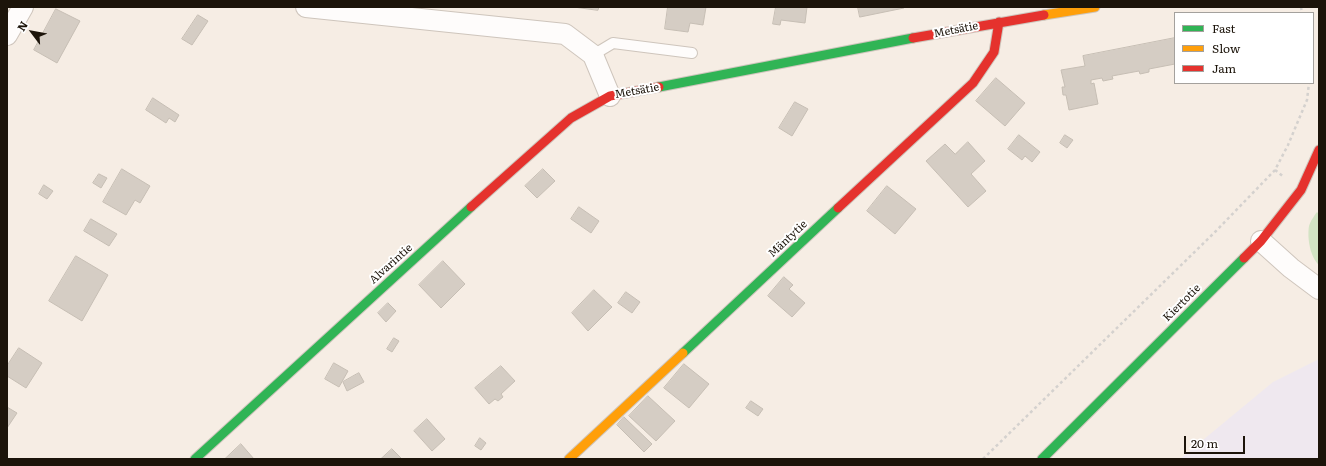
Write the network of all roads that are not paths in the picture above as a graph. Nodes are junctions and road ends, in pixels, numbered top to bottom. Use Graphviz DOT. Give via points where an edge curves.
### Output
graph roads {
  1 [pos="23,7"];
  2 [pos="306,7"];
  3 [pos="1095,7"];
  4 [pos="999,22"];
  5 [pos="7,35"];
  6 [pos="692,53"];
  7 [pos="593,55"];
  8 [pos="610,96"];
  9 [pos="1319,150"];
  10 [pos="1261,241"];
  11 [pos="1319,289"];
  12 [pos="195,459"];
  13 [pos="569,459"];
  14 [pos="1042,459"];
  1 -- 5 [label="street"];
  2 -- 7 [label="street" via="565,34"];
  3 -- 4 [label="street, Metsätie"];
  4 -- 8 [label="street, Metsätie"];
  4 -- 13 [label="street, Mäntytie" via="994,52 974,83"];
  6 -- 7 [label="lane" via="613,43"];
  7 -- 8 [label="street, Metsätie"];
  8 -- 12 [label="street, Alvarintie" via="572,118 530,153"];
  9 -- 10 [label="street, Kiertotie" via="1301,190"];
  10 -- 11 [label="street"];
  10 -- 14 [label="street, Kiertotie"];
}
